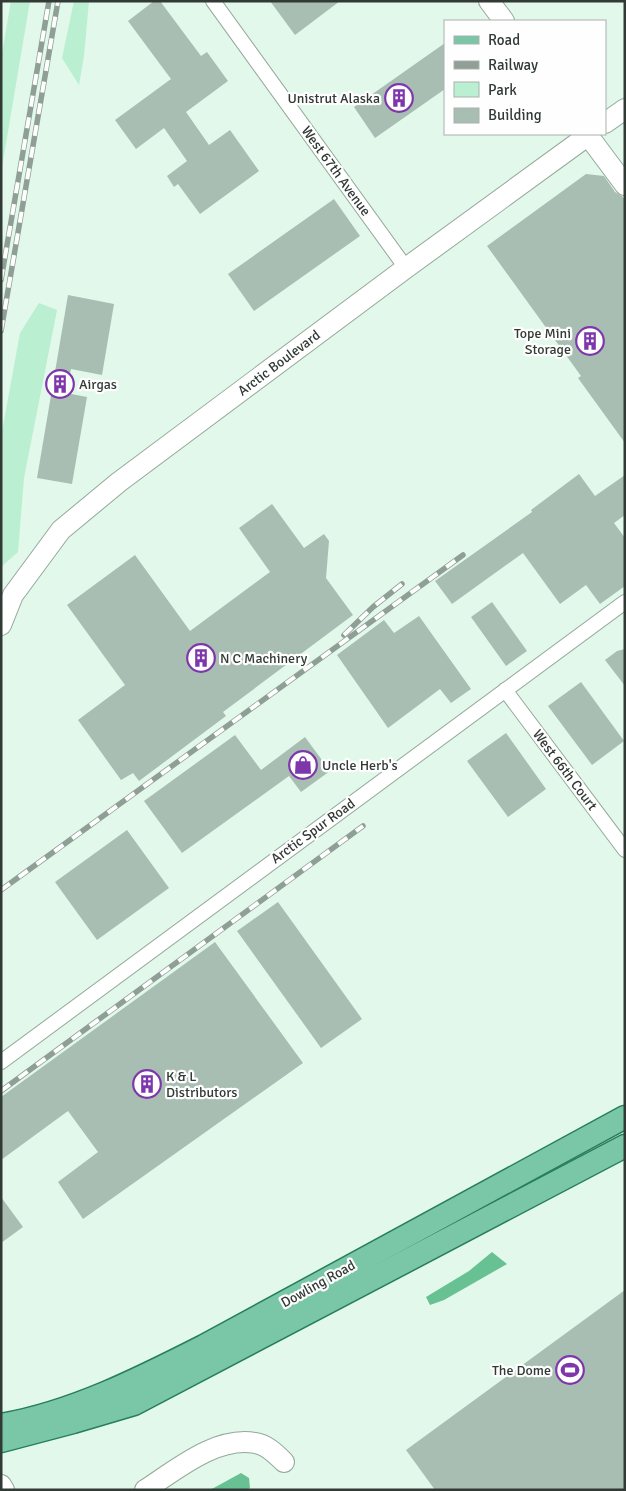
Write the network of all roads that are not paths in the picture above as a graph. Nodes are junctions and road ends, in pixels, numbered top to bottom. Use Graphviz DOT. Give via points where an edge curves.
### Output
graph roads {
  1 [pos="213,1"];
  2 [pos="489,1"];
  3 [pos="503,20"];
  4 [pos="625,109"];
  5 [pos="606,122"];
  6 [pos="588,135"];
  7 [pos="590,135"];
  8 [pos="625,185"];
  9 [pos="406,268"];
  10 [pos="625,602"];
  11 [pos="1,625"];
  12 [pos="505,690"];
  13 [pos="625,850"];
  14 [pos="1,1062"];
  15 [pos="625,1117"];
  16 [pos="625,1146"];
  17 [pos="1,1425"];
  18 [pos="1,1441"];
  19 [pos="284,1462"];
  20 [pos="1,1485"];
  21 [pos="4,1490"];
  22 [pos="145,1490"];
  1 -- 9 [label="street, West 67th Avenue"];
  2 -- 3 [label="main road"];
  4 -- 5 [label="main road"];
  6 -- 9 [label="main road, Arctic Boulevard"];
  7 -- 8 [label="main road"];
  9 -- 11 [label="main road, Arctic Boulevard" via="119,482 61,530 13,595"];
  10 -- 12 [label="street, Arctic Spur Road"];
  12 -- 13 [label="street, West 66th Court"];
  12 -- 14 [label="street, Arctic Spur Road"];
  15 -- 17 [label="main road, Dowling Road" via="159,1369 62,1409"];
  16 -- 18 [label="main road, Dowling Road" via="134,1404"];
  19 -- 22 [label="main road" via="271,1450 256,1443 238,1442 206,1451"];
  20 -- 21 [label="main road"];
}
